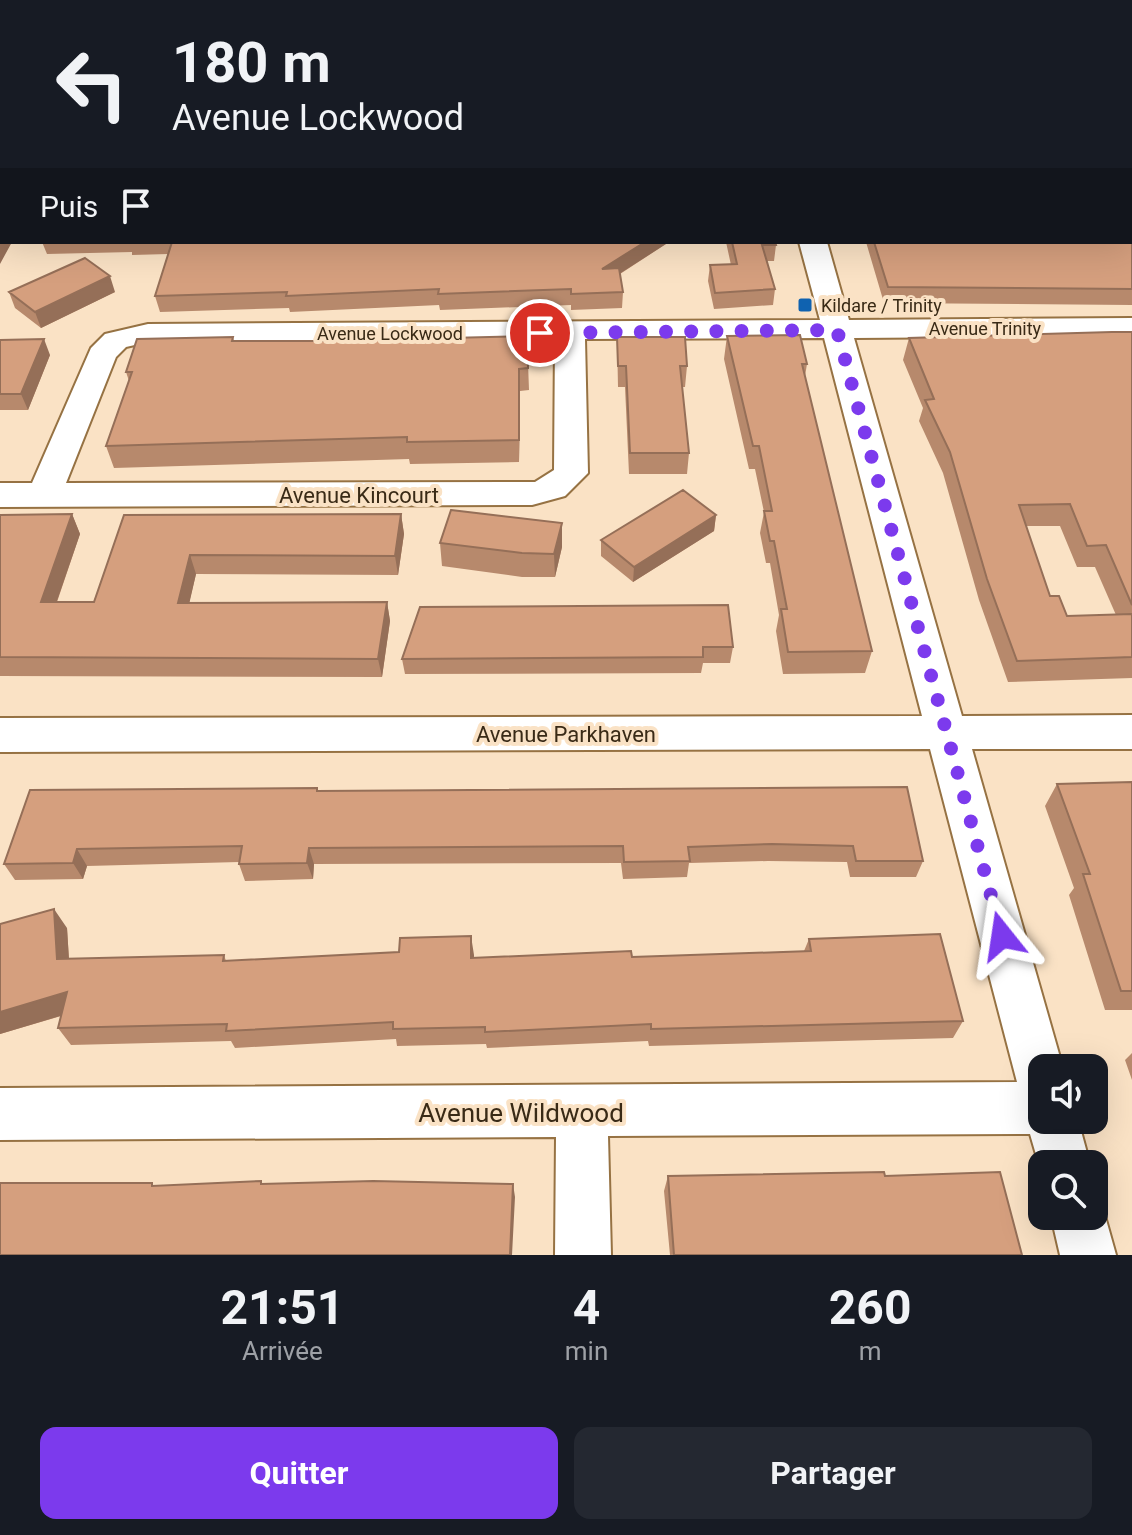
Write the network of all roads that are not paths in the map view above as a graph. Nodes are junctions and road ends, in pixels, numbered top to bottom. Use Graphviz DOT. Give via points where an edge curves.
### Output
graph roads {
  1 [pos="814,244"];
  2 [pos="1132,327"];
  3 [pos="837,330"];
  4 [pos="570,333"];
  5 [pos="0,495"];
  6 [pos="44,495"];
  7 [pos="1132,732"];
  8 [pos="947,733"];
  9 [pos="1,737"];
  10 [pos="1034,1054"];
  11 [pos="1028,1108"];
  12 [pos="582,1113"];
  13 [pos="0,1114"];
  14 [pos="1082,1230"];
  15 [pos="583,1255"];
  16 [pos="1088,1255"];
  1 -- 3 [label="street"];
  2 -- 3 [label="street, Avenue Trinity"];
  3 -- 4 [label="street, Avenue Lockwood"];
  3 -- 8 [label="street"];
  4 -- 6 [label="street, Avenue Lockwood" via="148,333 116,340 102,354"];
  4 -- 6 [label="street, Avenue Kincourt" via="571,473 548,491"];
  5 -- 6 [label="street, Avenue Kincourt"];
  7 -- 8 [label="street, Avenue Parkhaven"];
  8 -- 9 [label="street, Avenue Parkhaven"];
  8 -- 10 [label="street"];
  11 -- 12 [label="street, Avenue Wildwood"];
  12 -- 13 [label="street, Avenue Wildwood"];
  12 -- 15 [label="street"];
  14 -- 16 [label="street"];
}
